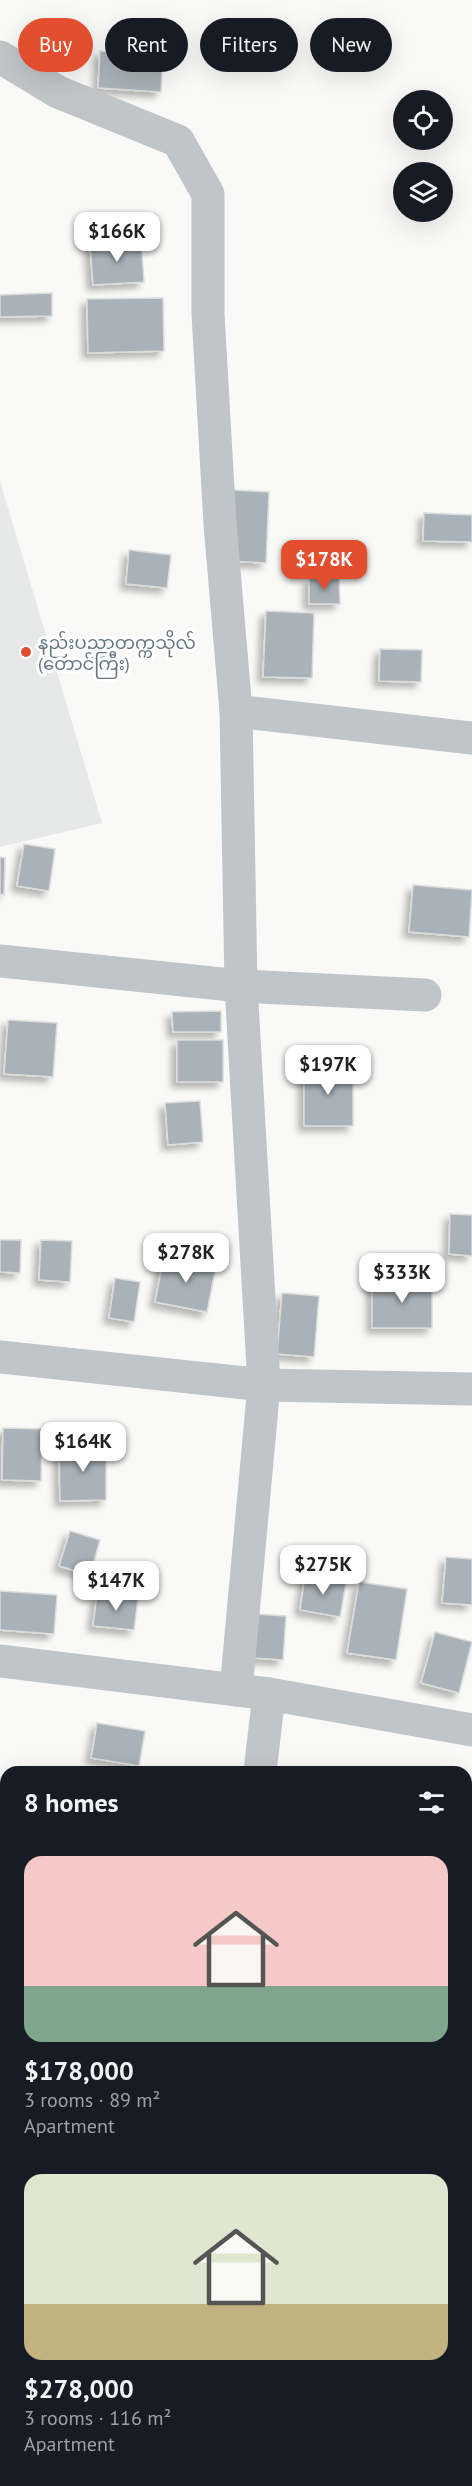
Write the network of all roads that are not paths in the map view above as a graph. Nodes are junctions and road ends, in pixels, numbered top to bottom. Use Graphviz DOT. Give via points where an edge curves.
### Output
graph roads {
  1 [pos="0,57"];
  2 [pos="236,711"];
  3 [pos="472,738"];
  4 [pos="0,961"];
  5 [pos="241,987"];
  6 [pos="425,995"];
  7 [pos="0,1357"];
  8 [pos="264,1385"];
  9 [pos="472,1389"];
  10 [pos="0,1661"];
  11 [pos="236,1690"];
  12 [pos="269,1694"];
  13 [pos="472,1730"];
  14 [pos="261,1766"];
  1 -- 2 [label="street" via="58,92 178,141 208,194 208,314"];
  2 -- 3 [label="street"];
  2 -- 5 [label="street"];
  4 -- 5 [label="street"];
  5 -- 6 [label="street"];
  5 -- 8 [label="street"];
  7 -- 8 [label="street"];
  8 -- 9 [label="street"];
  8 -- 11 [label="street"];
  10 -- 11 [label="street"];
  11 -- 12 [label="street"];
  12 -- 13 [label="street"];
  12 -- 14 [label="street"];
}
